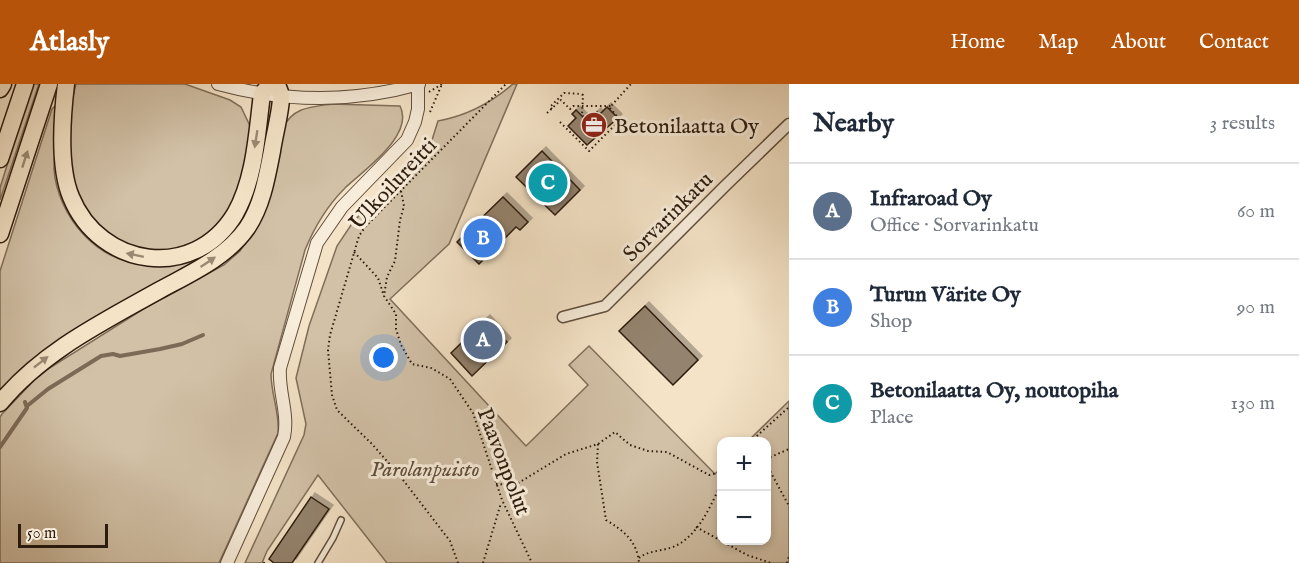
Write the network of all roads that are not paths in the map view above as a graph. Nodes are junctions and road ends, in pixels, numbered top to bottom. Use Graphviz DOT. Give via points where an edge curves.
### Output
graph roads {
  1 [pos="3,84"];
  2 [pos="25,84"];
  3 [pos="49,84"];
  4 [pos="66,84"];
  5 [pos="218,84"];
  6 [pos="418,84"];
  7 [pos="0,89"];
  8 [pos="273,90"];
  9 [pos="789,124"];
  10 [pos="0,159"];
  11 [pos="0,234"];
  12 [pos="563,317"];
  13 [pos="0,404"];
  14 [pos="341,520"];
  15 [pos="227,563"];
  16 [pos="318,563"];
  1 -- 7 [label="highway"];
  2 -- 10 [label="highway"];
  11 -- 3 [label="highway, one-way"];
  8 -- 4 [label="highway, one-way" via="248,183 233,216 204,246 161,259 119,250 95,233 76,208 64,171"];
  5 -- 8 [label="street"];
  6 -- 8 [label="street" via="312,99"];
  6 -- 15 [label="street" via="418,109 407,140 342,207 317,243 280,368 286,417 284,436"];
  13 -- 8 [label="highway, one-way" via="23,377 72,339 194,272 235,242 247,228 264,190"];
  9 -- 12 [label="street, Sorvarinkatu" via="605,306"];
  14 -- 16 [label="lane"];
}
